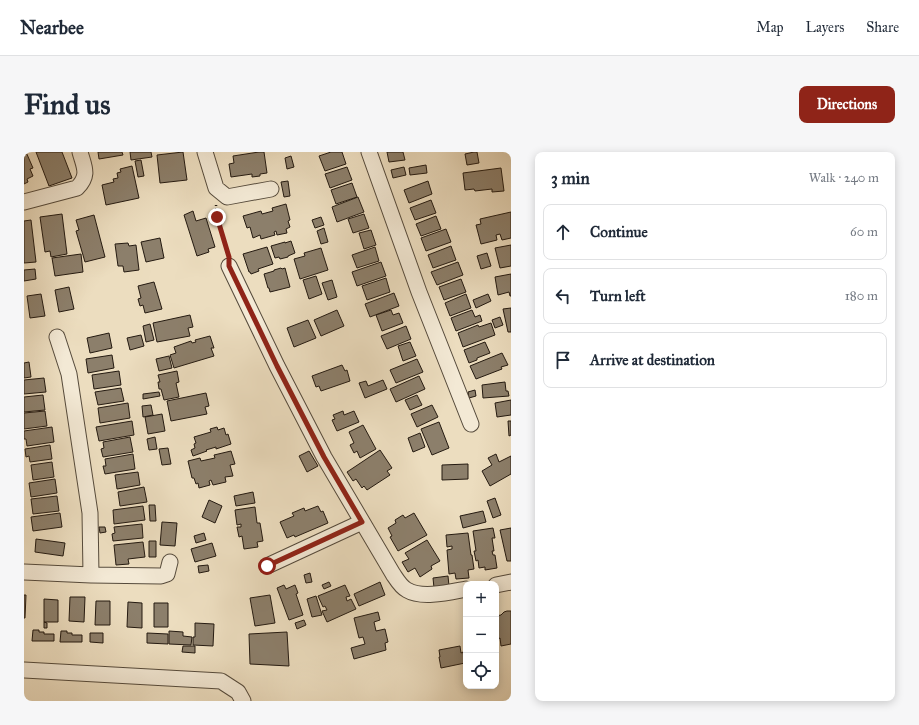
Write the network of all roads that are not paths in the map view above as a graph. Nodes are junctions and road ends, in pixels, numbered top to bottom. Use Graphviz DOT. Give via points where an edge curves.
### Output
graph roads {
  1 [pos="80,152"];
  2 [pos="205,152"];
  3 [pos="369,152"];
  4 [pos="271,189"];
  5 [pos="24,202"];
  6 [pos="229,266"];
  7 [pos="57,337"];
  8 [pos="471,424"];
  9 [pos="362,522"];
  10 [pos="170,562"];
  11 [pos="267,566"];
  12 [pos="24,572"];
  13 [pos="90,575"];
  14 [pos="511,582"];
  15 [pos="499,584"];
  16 [pos="463,590"];
  17 [pos="24,670"];
  18 [pos="243,701"];
  1 -- 5 [label="street" via="85,173 83,182 77,188"];
  2 -- 4 [label="street" via="216,188 227,197"];
  3 -- 8 [label="street" via="419,292"];
  6 -- 9 [label="street" via="324,457"];
  7 -- 13 [label="street" via="69,374 90,513"];
  9 -- 11 [label="street"];
  9 -- 16 [label="street" via="393,574 408,591 421,594"];
  10 -- 13 [label="street" via="167,574 161,576"];
  12 -- 13 [label="street"];
  14 -- 15 [label="street"];
  17 -- 18 [label="street" via="221,681 238,692"];
}
